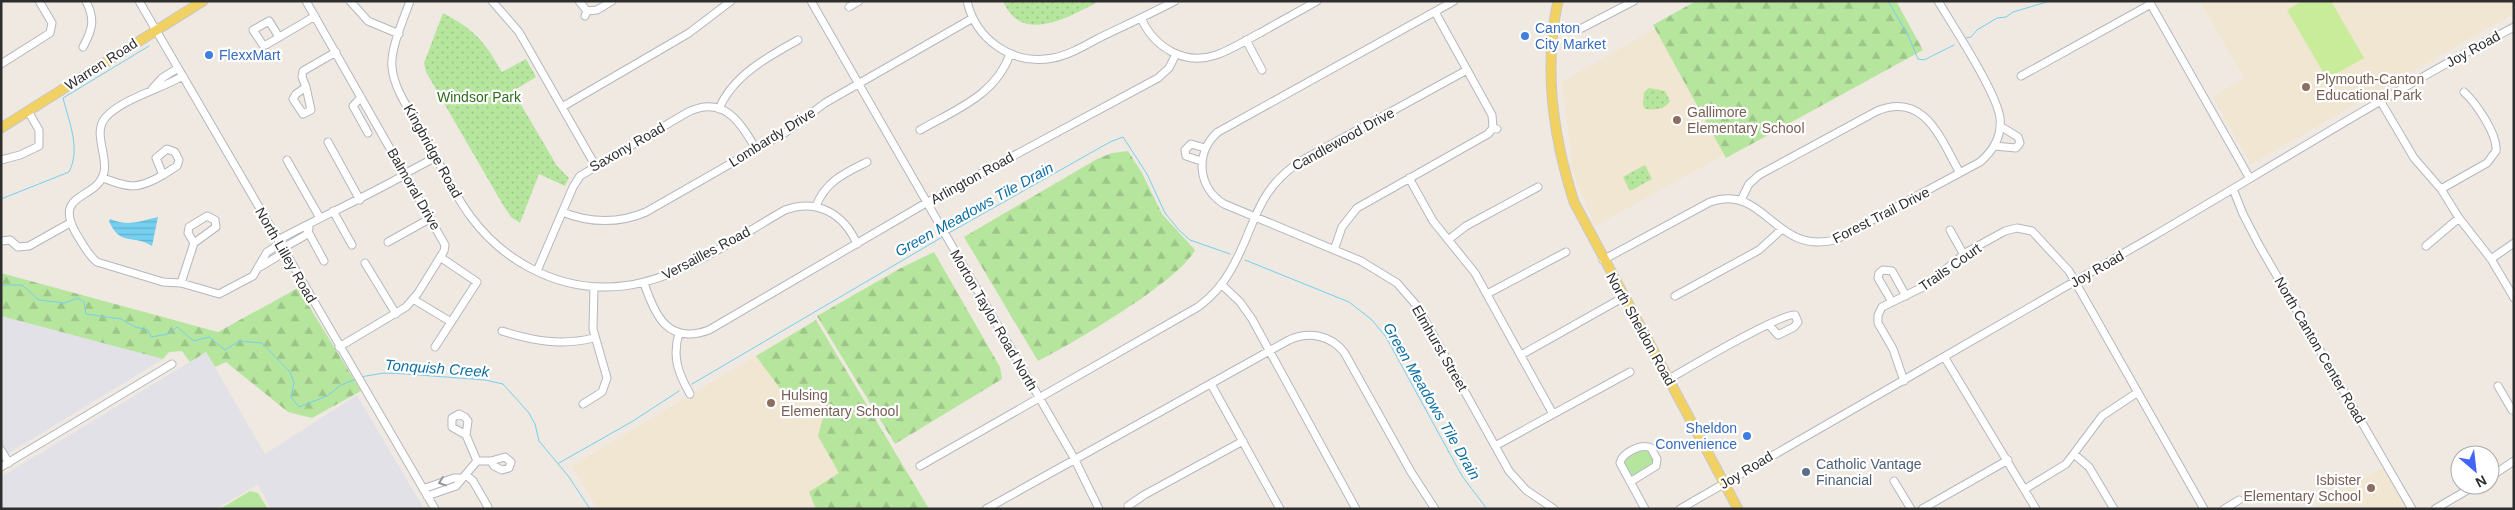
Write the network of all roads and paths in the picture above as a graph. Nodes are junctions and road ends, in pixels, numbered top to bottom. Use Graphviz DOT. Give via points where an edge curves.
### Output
graph roads {
  1 [pos="86,1"];
  2 [pos="139,1"];
  3 [pos="203,1"];
  4 [pos="306,1"];
  5 [pos="350,1"];
  6 [pos="410,1"];
  7 [pos="492,1"];
  8 [pos="579,1"];
  9 [pos="612,1"];
  10 [pos="731,1"];
  11 [pos="811,1"];
  12 [pos="859,1"];
  13 [pos="967,1"];
  14 [pos="1175,1"];
  15 [pos="1317,1"];
  16 [pos="1454,1"];
  17 [pos="1634,1"];
  18 [pos="1938,1"];
  19 [pos="1556,2"];
  20 [pos="43,3"];
  21 [pos="2150,3"];
  22 [pos="849,7"];
  23 [pos="1435,12"];
  24 [pos="315,16"];
  25 [pos="973,18"];
  26 [pos="1141,18"];
  27 [pos="2514,27"];
  28 [pos="1582,28"];
  29 [pos="155,30"];
  30 [pos="399,34"];
  31 [pos="279,37"];
  32 [pos="798,40"];
  33 [pos="1246,40"];
  34 [pos="83,47"];
  35 [pos="336,52"];
  36 [pos="1010,54"];
  37 [pos="1176,54"];
  38 [pos="1,64"];
  39 [pos="178,68"];
  40 [pos="1262,70"];
  41 [pos="1468,70"];
  42 [pos="182,76"];
  43 [pos="2021,76"];
  44 [pos="858,84"];
  45 [pos="306,87"];
  46 [pos="152,89"];
  47 [pos="2464,92"];
  48 [pos="362,97"];
  49 [pos="2381,102"];
  50 [pos="562,106"];
  51 [pos="719,109"];
  52 [pos="28,111"];
  53 [pos="2000,126"];
  54 [pos="1,128"];
  55 [pos="920,130"];
  56 [pos="368,133"];
  57 [pos="328,142"];
  58 [pos="1994,146"];
  59 [pos="1205,148"];
  60 [pos="756,149"];
  61 [pos="436,157"];
  62 [pos="1,160"];
  63 [pos="287,160"];
  64 [pos="1201,161"];
  65 [pos="867,162"];
  66 [pos="595,165"];
  67 [pos="407,173"];
  68 [pos="1960,174"];
  69 [pos="164,175"];
  70 [pos="103,178"];
  71 [pos="1409,178"];
  72 [pos="2249,178"];
  73 [pos="1538,187"];
  74 [pos="2233,189"];
  75 [pos="2441,189"];
  76 [pos="360,200"];
  77 [pos="1741,200"];
  78 [pos="926,203"];
  79 [pos="816,206"];
  80 [pos="333,211"];
  81 [pos="562,212"];
  82 [pos="1254,217"];
  83 [pos="320,218"];
  84 [pos="431,218"];
  85 [pos="2459,218"];
  86 [pos="70,222"];
  87 [pos="308,227"];
  88 [pos="1781,230"];
  89 [pos="1950,230"];
  90 [pos="1448,240"];
  91 [pos="1,241"];
  92 [pos="388,242"];
  93 [pos="194,243"];
  94 [pos="2514,243"];
  95 [pos="856,244"];
  96 [pos="352,245"];
  97 [pos="281,246"];
  98 [pos="2426,246"];
  99 [pos="1334,250"];
  100 [pos="1566,252"];
  101 [pos="1964,255"];
  102 [pos="440,257"];
  103 [pos="2491,259"];
  104 [pos="1603,260"];
  105 [pos="324,261"];
  106 [pos="365,263"];
  107 [pos="537,272"];
  108 [pos="2075,282"];
  109 [pos="181,283"];
  110 [pos="644,283"];
  111 [pos="1221,284"];
  112 [pos="594,287"];
  113 [pos="1487,294"];
  114 [pos="1675,296"];
  115 [pos="1906,296"];
  116 [pos="1624,297"];
  117 [pos="2514,298"];
  118 [pos="413,299"];
  119 [pos="1892,302"];
  120 [pos="396,314"];
  121 [pos="451,322"];
  122 [pos="1769,325"];
  123 [pos="502,331"];
  124 [pos="679,333"];
  125 [pos="594,338"];
  126 [pos="339,347"];
  127 [pos="435,347"];
  128 [pos="1269,351"];
  129 [pos="1521,355"];
  130 [pos="1945,358"];
  131 [pos="172,364"];
  132 [pos="1630,372"];
  133 [pos="1668,379"];
  134 [pos="1904,381"];
  135 [pos="1211,384"];
  136 [pos="2498,386"];
  137 [pos="2138,392"];
  138 [pos="690,394"];
  139 [pos="1039,399"];
  140 [pos="583,404"];
  141 [pos="2513,411"];
  142 [pos="1553,414"];
  143 [pos="466,435"];
  144 [pos="1243,441"];
  145 [pos="1495,446"];
  146 [pos="1,450"];
  147 [pos="2074,455"];
  148 [pos="1074,458"];
  149 [pos="2008,460"];
  150 [pos="477,461"];
  151 [pos="491,461"];
  152 [pos="2514,461"];
  153 [pos="9,463"];
  154 [pos="920,466"];
  155 [pos="1,467"];
  156 [pos="2500,470"];
  157 [pos="464,477"];
  158 [pos="1894,481"];
  159 [pos="1630,482"];
  160 [pos="1724,483"];
  161 [pos="423,488"];
  162 [pos="2025,489"];
  163 [pos="2459,495"];
  164 [pos="428,496"];
  165 [pos="2239,500"];
  166 [pos="1128,506"];
  167 [pos="488,508"];
  168 [pos="435,509"];
  169 [pos="986,509"];
  170 [pos="1099,509"];
  171 [pos="1280,509"];
  172 [pos="1356,509"];
  173 [pos="1434,509"];
  174 [pos="1554,509"];
  175 [pos="1645,509"];
  176 [pos="1680,509"];
  177 [pos="1738,509"];
  178 [pos="1911,509"];
  179 [pos="1922,509"];
  180 [pos="2036,509"];
  181 [pos="2114,509"];
  182 [pos="2204,509"];
  183 [pos="2224,509"];
  184 [pos="2412,509"];
  185 [pos="2435,509"];
  1 -- 34 [label="street" via="93,21"];
  2 -- 29 [label="street, North Lilley Road"];
  3 -- 29 [label="main road, Warren Road"];
  4 -- 24 [label="street, Balmoral Drive"];
  5 -- 30 [label="street" via="368,21"];
  6 -- 30 [label="street, Kingbridge Road"];
  7 -- 50 [label="street" via="519,32"];
  8 -- 9 [label="street" via="586,14"];
  10 -- 50 [label="street" via="689,33"];
  11 -- 44 [label="street, Morton Taylor Road North"];
  12 -- 22 [label="street"];
  13 -- 25 [label="street"];
  14 -- 26 [label="street"];
  15 -- 33 [label="street"];
  16 -- 23 [label="street"];
  17 -- 28 [label="street"];
  18 -- 53 [label="street" via="1995,101"];
  19 -- 104 [label="main road, North Sheldon Road" via="1550,73 1558,144 1574,202"];
  20 -- 38 [label="street" via="52,23 50,33"];
  21 -- 43 [label="street"];
  21 -- 72 [label="street"];
  23 -- 41 [label="street"];
  23 -- 59 [label="street" via="1228,126 1214,135"];
  24 -- 31 [label="street"];
  24 -- 35 [label="street, Balmoral Drive"];
  25 -- 36 [label="street" via="989,40"];
  25 -- 44 [label="street, Lombardy Drive"];
  26 -- 36 [label="street" via="1058,57 1034,60"];
  26 -- 37 [label="street" via="1155,40"];
  27 -- 49 [label="street, Joy Road"];
  29 -- 39 [label="street, North Lilley Road"];
  29 -- 52 [label="main road, Warren Road"];
  30 -- 61 [label="street, Kingbridge Road" via="392,59 395,79"];
  32 -- 51 [label="street" via="753,68 726,96"];
  33 -- 37 [label="street" via="1210,57 1192,58"];
  33 -- 40 [label="street"];
  35 -- 45 [label="street" via="303,71"];
  35 -- 48 [label="street, Balmoral Drive"];
  36 -- 55 [label="street" via="1002,73 984,92"];
  37 -- 78 [label="street, Arlington Road" via="1169,68 1158,78"];
  39 -- 42 [label="street, North Lilley Road"];
  39 -- 46 [label="street"];
  41 -- 71 [label="street" via="1492,115 1495,128"];
  41 -- 82 [label="street, Candlewood Drive" via="1292,166 1269,189"];
  42 -- 46 [label="street"];
  42 -- 97 [label="street, North Lilley Road"];
  44 -- 60 [label="street, Lombardy Drive"];
  44 -- 78 [label="street, Morton Taylor Road North"];
  46 -- 70 [label="street" via="103,120 100,131 105,167"];
  47 -- 75 [label="street" via="2473,100 2495,139 2496,151 2487,163"];
  48 -- 56 [label="street" via="353,106"];
  48 -- 67 [label="street, Balmoral Drive"];
  49 -- 72 [label="street, Joy Road"];
  49 -- 75 [label="street" via="2414,158"];
  50 -- 66 [label="street"];
  51 -- 60 [label="street" via="739,121"];
  51 -- 66 [label="street, Saxony Road" via="693,110"];
  52 -- 54 [label="main road, Warren Road"];
  52 -- 62 [label="street" via="39,130 39,146 20,156"];
  53 -- 58 [label="street, Forest Trail Drive"];
  53 -- 58 [label="street" via="2018,137 2020,142 2016,148"];
  57 -- 76 [label="street"];
  58 -- 68 [label="street, Forest Trail Drive" via="1980,162"];
  59 -- 64 [label="street"];
  59 -- 64 [label="street" via="1191,144 1184,150 1186,156"];
  60 -- 81 [label="street, Lombardy Drive" via="637,216 600,221"];
  61 -- 67 [label="street"];
  61 -- 107 [label="street, Kingbridge Road" via="471,217 496,244"];
  63 -- 83 [label="street"];
  64 -- 82 [label="street, Elmhurst Street" via="1206,184 1216,198"];
  65 -- 79 [label="street" via="833,180"];
  66 -- 81 [label="street, Saxony Road" via="576,180"];
  67 -- 76 [label="street"];
  67 -- 84 [label="street, Balmoral Drive"];
  68 -- 77 [label="street" via="1927,118 1910,108 1891,106 1759,175 1749,184"];
  68 -- 88 [label="street, Forest Trail Drive" via="1835,240 1806,242"];
  69 -- 70 [label="street" via="135,187"];
  70 -- 86 [label="street" via="74,201 69,211"];
  71 -- 90 [label="street" via="1433,221"];
  71 -- 99 [label="street" via="1357,208 1342,227"];
  72 -- 74 [label="street, Joy Road"];
  73 -- 90 [label="street" via="1466,226"];
  74 -- 108 [label="street, Joy Road"];
  74 -- 184 [label="street, North Canton Center Road" via="2242,214"];
  75 -- 85 [label="street"];
  76 -- 80 [label="street"];
  77 -- 88 [label="street, Forest Trail Drive" via="1755,207"];
  77 -- 104 [label="street" via="1726,198 1710,202"];
  78 -- 95 [label="street, Arlington Road"];
  78 -- 139 [label="street, Morton Taylor Road North"];
  79 -- 95 [label="street" via="840,219"];
  79 -- 110 [label="street, Versailles Road" via="800,205 785,210 681,269"];
  80 -- 83 [label="street"];
  80 -- 96 [label="street"];
  81 -- 107 [label="street, Saxony Road"];
  82 -- 99 [label="street, Elmhurst Street"];
  82 -- 111 [label="street, Candlewood Drive" via="1233,266"];
  83 -- 87 [label="street"];
  84 -- 92 [label="street"];
  84 -- 102 [label="street, Balmoral Drive" via="444,242 445,248"];
  85 -- 98 [label="street"];
  85 -- 103 [label="street"];
  86 -- 91 [label="street" via="29,246 18,247 10,240"];
  86 -- 109 [label="street" via="97,262 163,282"];
  87 -- 97 [label="street"];
  87 -- 105 [label="street"];
  88 -- 114 [label="street" via="1759,250"];
  89 -- 101 [label="street"];
  90 -- 113 [label="street" via="1470,266"];
  93 -- 109 [label="street"];
  94 -- 103 [label="street"];
  95 -- 124 [label="street, Arlington Road" via="709,330"];
  97 -- 109 [label="street" via="267,252 253,276 223,293"];
  97 -- 126 [label="street, North Lilley Road"];
  99 -- 145 [label="street, Elmhurst Street" via="1381,272 1412,299"];
  100 -- 113 [label="street"];
  101 -- 108 [label="street, Trails Court" via="2008,230 2026,229 2042,240"];
  101 -- 115 [label="street, Trails Court" via="1925,286"];
  102 -- 118 [label="street"];
  102 -- 121 [label="street" via="476,282"];
  103 -- 117 [label="street"];
  104 -- 116 [label="main road, North Sheldon Road"];
  106 -- 120 [label="street"];
  107 -- 112 [label="street, Versailles Road" via="564,282"];
  108 -- 130 [label="street, Joy Road"];
  108 -- 137 [label="street, Trails Court"];
  110 -- 112 [label="street, Versailles Road"];
  110 -- 124 [label="street" via="657,317"];
  111 -- 128 [label="street" via="1245,308"];
  111 -- 139 [label="street, Candlewood Drive" via="1189,313"];
  112 -- 125 [label="street"];
  113 -- 129 [label="street"];
  115 -- 119 [label="street, Trails Court"];
  115 -- 119 [label="street" via="1892,271 1883,270 1878,276"];
  116 -- 129 [label="street"];
  116 -- 133 [label="main road, North Sheldon Road"];
  118 -- 120 [label="street"];
  118 -- 121 [label="street"];
  119 -- 134 [label="street, Trails Court" via="1882,307 1878,321 1893,349"];
  120 -- 126 [label="street"];
  121 -- 127 [label="street"];
  122 -- 133 [label="street"];
  123 -- 125 [label="street" via="548,343"];
  124 -- 138 [label="street" via="675,361"];
  125 -- 140 [label="street" via="607,384 602,392"];
  126 -- 161 [label="street, North Lilley Road"];
  128 -- 135 [label="street"];
  128 -- 172 [label="street"];
  128 -- 173 [label="street" via="1293,338 1307,335 1326,338 1341,348"];
  129 -- 142 [label="street"];
  130 -- 134 [label="street, Joy Road"];
  130 -- 149 [label="street"];
  131 -- 153 [label="street"];
  132 -- 142 [label="street"];
  133 -- 160 [label="main road, North Sheldon Road"];
  134 -- 160 [label="street, Joy Road"];
  135 -- 144 [label="street"];
  135 -- 148 [label="street"];
  136 -- 141 [label="street"];
  137 -- 147 [label="street" via="2102,416"];
  137 -- 182 [label="street, Trails Court"];
  139 -- 148 [label="street, Morton Taylor Road North"];
  139 -- 154 [label="street, Candlewood Drive"];
  142 -- 145 [label="street"];
  143 -- 150 [label="street"];
  144 -- 166 [label="street"];
  144 -- 171 [label="street"];
  145 -- 174 [label="street, Elmhurst Street" via="1521,485"];
  146 -- 153 [label="street"];
  147 -- 162 [label="street" via="2056,472"];
  147 -- 181 [label="street" via="2089,467"];
  148 -- 169 [label="street"];
  148 -- 170 [label="street, Morton Taylor Road North"];
  149 -- 162 [label="street"];
  149 -- 179 [label="street"];
  150 -- 151 [label="street"];
  150 -- 157 [label="street"];
  152 -- 156 [label="street"];
  153 -- 155 [label="street"];
  157 -- 161 [label="street, one-way"];
  157 -- 164 [label="street" via="456,486"];
  157 -- 167 [label="street" via="473,481"];
  158 -- 178 [label="street"];
  159 -- 159 [label="street" via="1620,460 1639,447 1650,448 1657,459 1656,466"];
  159 -- 175 [label="street"];
  160 -- 176 [label="street, Joy Road"];
  160 -- 177 [label="main road, North Sheldon Road"];
  161 -- 164 [label="street, North Lilley Road"];
  162 -- 180 [label="street"];
  163 -- 185 [label="street"];
  164 -- 168 [label="street, North Lilley Road"];
  165 -- 183 [label="street"];
}
